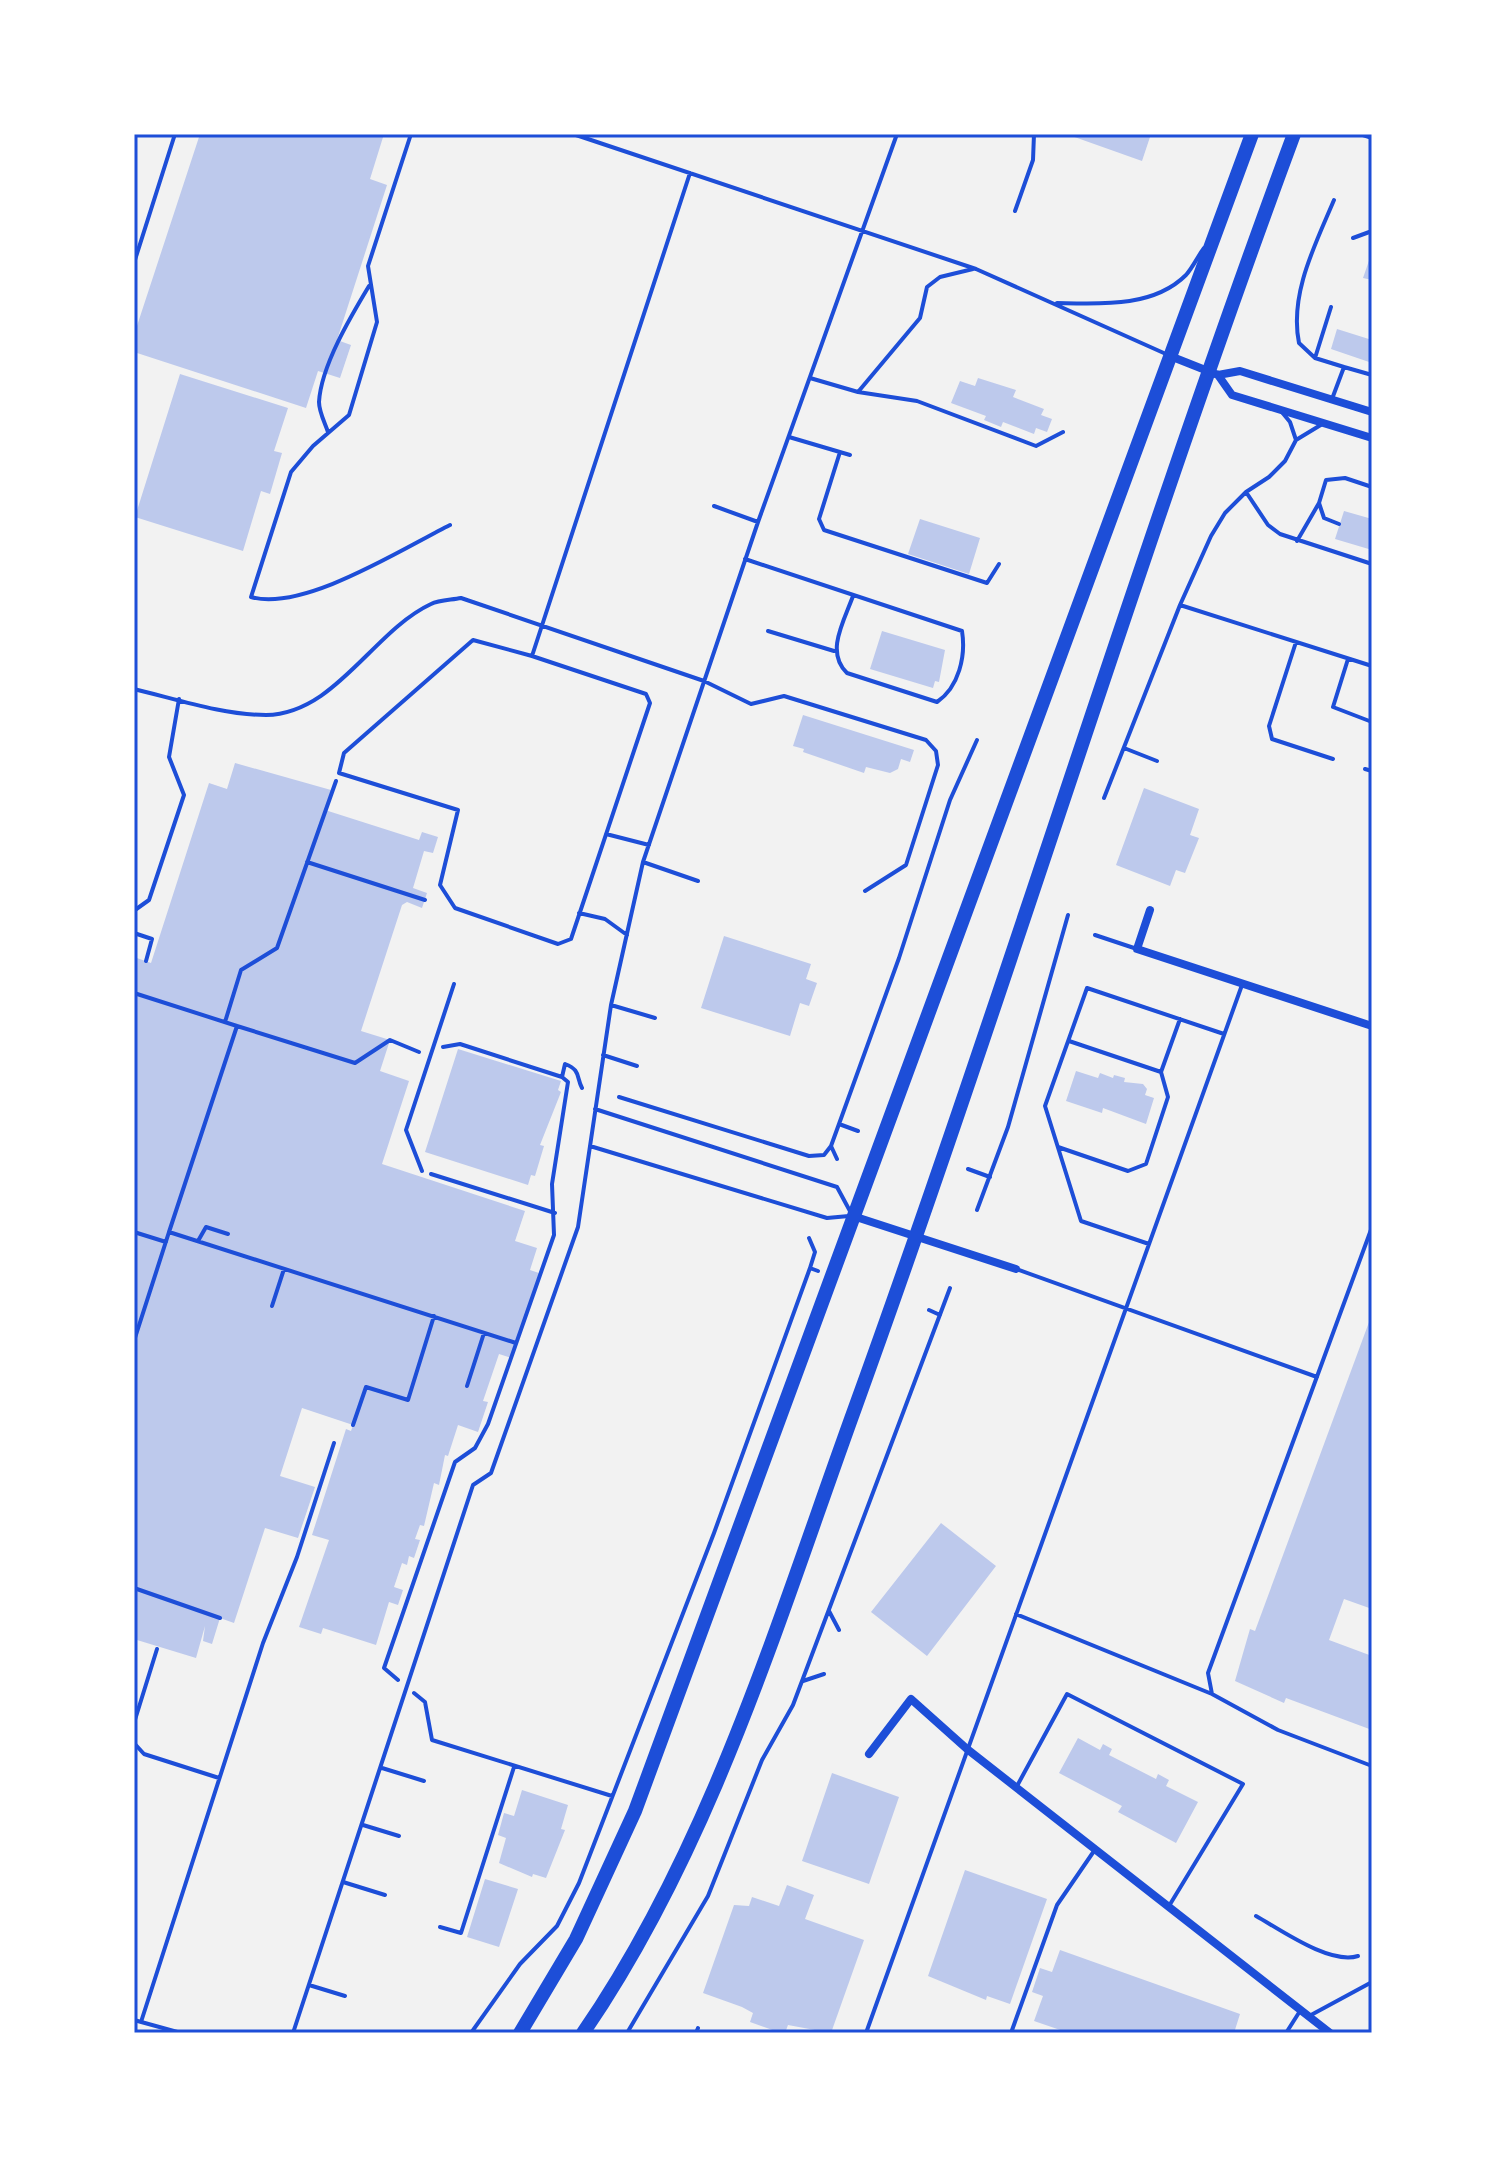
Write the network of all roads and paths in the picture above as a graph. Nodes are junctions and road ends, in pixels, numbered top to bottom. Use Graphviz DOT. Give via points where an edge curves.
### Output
graph roads {
  1 [pos="175,134"];
  2 [pos="411,134"];
  3 [pos="573,134"];
  4 [pos="897,134"];
  5 [pos="934,134"];
  6 [pos="954,134"];
  7 [pos="1034,134"];
  8 [pos="1252,134"];
  9 [pos="1294,134"];
  10 [pos="1363,135"];
  11 [pos="1372,138"];
  12 [pos="690,173"];
  13 [pos="1334,200"];
  14 [pos="1015,211"];
  15 [pos="861,229"];
  16 [pos="1216,229"];
  17 [pos="1372,231"];
  18 [pos="1353,238"];
  19 [pos="134,263"];
  20 [pos="976,269"];
  21 [pos="371,284"];
  22 [pos="1054,303"];
  23 [pos="1331,307"];
  24 [pos="1170,356"];
  25 [pos="1315,358"];
  26 [pos="1344,367"];
  27 [pos="1212,373"];
  28 [pos="1372,375"];
  29 [pos="810,378"];
  30 [pos="858,392"];
  31 [pos="1332,399"];
  32 [pos="1279,410"];
  33 [pos="1372,412"];
  34 [pos="1324,423"];
  35 [pos="1063,432"];
  36 [pos="328,433"];
  37 [pos="789,437"];
  38 [pos="1372,438"];
  39 [pos="1296,440"];
  40 [pos="840,452"];
  41 [pos="850,455"];
  42 [pos="1372,487"];
  43 [pos="1246,492"];
  44 [pos="1319,503"];
  45 [pos="714,506"];
  46 [pos="758,522"];
  47 [pos="1339,524"];
  48 [pos="450,525"];
  49 [pos="1297,541"];
  50 [pos="745,559"];
  51 [pos="999,564"];
  52 [pos="1372,564"];
  53 [pos="853,596"];
  54 [pos="1180,605"];
  55 [pos="543,625"];
  56 [pos="768,631"];
  57 [pos="1296,642"];
  58 [pos="834,651"];
  59 [pos="532,656"];
  60 [pos="1348,659"];
  61 [pos="1372,666"];
  62 [pos="704,681"];
  63 [pos="134,689"];
  64 [pos="179,699"];
  65 [pos="1372,722"];
  66 [pos="977,740"];
  67 [pos="1124,748"];
  68 [pos="1333,759"];
  69 [pos="1157,761"];
  70 [pos="1365,769"];
  71 [pos="1372,771"];
  72 [pos="339,773"];
  73 [pos="1104,798"];
  74 [pos="606,834"];
  75 [pos="649,845"];
  76 [pos="307,862"];
  77 [pos="643,862"];
  78 [pos="698,881"];
  79 [pos="865,891"];
  80 [pos="425,900"];
  81 [pos="135,910"];
  82 [pos="1150,910"];
  83 [pos="579,913"];
  84 [pos="1068,915"];
  85 [pos="134,933"];
  86 [pos="627,935"];
  87 [pos="1095,935"];
  88 [pos="1137,949"];
  89 [pos="146,961"];
  90 [pos="454,984"];
  91 [pos="1242,985"];
  92 [pos="134,993"];
  93 [pos="611,1005"];
  94 [pos="655,1018"];
  95 [pos="1180,1019"];
  96 [pos="225,1022"];
  97 [pos="237,1026"];
  98 [pos="1372,1026"];
  99 [pos="1224,1034"];
  100 [pos="1069,1041"];
  101 [pos="432,1050"];
  102 [pos="603,1055"];
  103 [pos="637,1066"];
  104 [pos="1161,1072"];
  105 [pos="582,1088"];
  106 [pos="619,1097"];
  107 [pos="595,1109"];
  108 [pos="839,1124"];
  109 [pos="858,1131"];
  110 [pos="590,1146"];
  111 [pos="831,1146"];
  112 [pos="1058,1147"];
  113 [pos="837,1159"];
  114 [pos="968,1169"];
  115 [pos="422,1171"];
  116 [pos="990,1177"];
  117 [pos="977,1210"];
  118 [pos="555,1213"];
  119 [pos="853,1216"];
  120 [pos="1372,1227"];
  121 [pos="134,1232"];
  122 [pos="169,1232"];
  123 [pos="228,1234"];
  124 [pos="809,1238"];
  125 [pos="917,1238"];
  126 [pos="198,1241"];
  127 [pos="166,1242"];
  128 [pos="1149,1244"];
  129 [pos="810,1268"];
  130 [pos="284,1269"];
  131 [pos="1016,1269"];
  132 [pos="820,1271"];
  133 [pos="950,1288"];
  134 [pos="272,1306"];
  135 [pos="929,1310"];
  136 [pos="1125,1311"];
  137 [pos="940,1315"];
  138 [pos="434,1316"];
  139 [pos="484,1333"];
  140 [pos="134,1341"];
  141 [pos="516,1343"];
  142 [pos="1317,1377"];
  143 [pos="467,1386"];
  144 [pos="353,1425"];
  145 [pos="334,1443"];
  146 [pos="134,1588"];
  147 [pos="829,1611"];
  148 [pos="1016,1614"];
  149 [pos="220,1618"];
  150 [pos="839,1630"];
  151 [pos="157,1649"];
  152 [pos="824,1674"];
  153 [pos="803,1681"];
  154 [pos="1212,1694"];
  155 [pos="134,1723"];
  156 [pos="134,1743"];
  157 [pos="967,1749"];
  158 [pos="869,1754"];
  159 [pos="1372,1766"];
  160 [pos="514,1767"];
  161 [pos="382,1768"];
  162 [pos="219,1778"];
  163 [pos="424,1781"];
  164 [pos="1017,1787"];
  165 [pos="363,1825"];
  166 [pos="399,1836"];
  167 [pos="1096,1848"];
  168 [pos="343,1882"];
  169 [pos="385,1895"];
  170 [pos="1169,1906"];
  171 [pos="1256,1916"];
  172 [pos="440,1927"];
  173 [pos="1358,1956"];
  174 [pos="1372,1982"];
  175 [pos="309,1985"];
  176 [pos="345,1996"];
  177 [pos="1304,2013"];
  178 [pos="134,2020"];
  179 [pos="141,2022"];
  180 [pos="181,2033"];
  181 [pos="293,2033"];
  182 [pos="471,2033"];
  183 [pos="520,2033"];
  184 [pos="583,2033"];
  185 [pos="627,2033"];
  186 [pos="866,2033"];
  187 [pos="1011,2033"];
  188 [pos="1286,2033"];
  189 [pos="1330,2033"];
  1 -- 19 [label="lane"];
  2 -- 21 [label="lane" via="368,266"];
  3 -- 12 [label="lane"];
  4 -- 15 [label="lane"];
  5 -- 6 [label="lane"];
  7 -- 14 [label="lane" via="1033,160"];
  8 -- 16 [label="highway"];
  9 -- 27 [label="highway"];
  10 -- 11 [label="lane"];
  12 -- 15 [label="lane"];
  12 -- 55 [label="lane"];
  13 -- 25 [label="lane" via="1296,309 1299,343"];
  15 -- 20 [label="lane"];
  15 -- 29 [label="lane"];
  16 -- 22 [label="lane" via="1185,275 1154,294 1116,304"];
  16 -- 24 [label="highway"];
  17 -- 18 [label="lane"];
  20 -- 22 [label="lane"];
  20 -- 30 [label="lane" via="940,277 927,287 920,318"];
  21 -- 36 [label="lane" via="346,324 321,392 319,406"];
  21 -- 36 [label="lane" via="374,335 349,415"];
  22 -- 24 [label="lane"];
  23 -- 25 [label="lane"];
  24 -- 27 [label="street"];
  24 -- 119 [label="highway"];
  25 -- 26 [label="lane"];
  26 -- 28 [label="lane"];
  26 -- 31 [label="lane"];
  27 -- 31 [label="street" via="1240,371"];
  27 -- 32 [label="street" via="1232,395"];
  27 -- 125 [label="highway"];
  29 -- 30 [label="lane"];
  29 -- 37 [label="lane"];
  30 -- 35 [label="lane" via="917,401 1036,446"];
  31 -- 33 [label="street"];
  32 -- 34 [label="street"];
  32 -- 39 [label="lane"];
  34 -- 38 [label="street"];
  34 -- 39 [label="lane"];
  36 -- 48 [label="lane" via="291,472 251,597 266,602 313,592"];
  37 -- 40 [label="lane"];
  37 -- 46 [label="lane"];
  39 -- 43 [label="lane" via="1285,461"];
  40 -- 41 [label="lane"];
  40 -- 51 [label="lane" via="819,519 824,530 987,583"];
  42 -- 44 [label="lane" via="1345,478 1326,480"];
  43 -- 49 [label="lane" via="1268,525"];
  43 -- 54 [label="lane" via="1211,536"];
  44 -- 47 [label="lane" via="1324,518"];
  44 -- 49 [label="lane"];
  45 -- 46 [label="lane"];
  46 -- 50 [label="lane"];
  49 -- 52 [label="lane"];
  50 -- 53 [label="lane"];
  50 -- 62 [label="lane"];
  53 -- 58 [label="lane"];
  53 -- 58 [label="lane" via="962,631 965,648 951,693 937,702 847,673"];
  54 -- 57 [label="lane"];
  54 -- 67 [label="lane"];
  55 -- 59 [label="lane"];
  55 -- 62 [label="lane"];
  55 -- 64 [label="lane" via="461,598 432,604 404,622 296,710 266,715"];
  56 -- 58 [label="lane"];
  57 -- 60 [label="lane"];
  57 -- 68 [label="lane" via="1269,726 1272,739"];
  59 -- 72 [label="lane" via="473,640 344,753"];
  59 -- 74 [label="lane" via="646,694 650,703"];
  60 -- 61 [label="lane"];
  60 -- 65 [label="lane" via="1333,707"];
  62 -- 75 [label="lane"];
  62 -- 79 [label="lane" via="751,704 784,696 926,740 936,751 938,765 906,865"];
  63 -- 64 [label="lane"];
  64 -- 81 [label="lane" via="169,757 184,795 149,900"];
  66 -- 108 [label="path" via="950,800"];
  67 -- 69 [label="lane"];
  67 -- 73 [label="lane"];
  70 -- 71 [label="lane"];
  72 -- 76 [label="path"];
  72 -- 83 [label="lane" via="458,810 440,885 455,908 558,944 571,939"];
  74 -- 75 [label="lane"];
  74 -- 83 [label="lane"];
  75 -- 77 [label="lane"];
  76 -- 80 [label="path"];
  76 -- 96 [label="path" via="277,948 241,970"];
  77 -- 78 [label="lane"];
  77 -- 86 [label="lane"];
  82 -- 88 [label="street"];
  83 -- 86 [label="lane" via="605,919"];
  84 -- 116 [label="path"];
  85 -- 89 [label="path" via="152,939"];
  86 -- 93 [label="lane"];
  87 -- 88 [label="lane"];
  88 -- 91 [label="street"];
  90 -- 101 [label="lane"];
  91 -- 98 [label="street"];
  91 -- 99 [label="lane"];
  92 -- 96 [label="path"];
  93 -- 94 [label="lane"];
  93 -- 102 [label="lane"];
  95 -- 99 [label="lane"];
  95 -- 100 [label="lane" via="1087,988"];
  95 -- 104 [label="lane"];
  96 -- 97 [label="path"];
  97 -- 101 [label="path" via="355,1063 390,1040 416,1053"];
  97 -- 122 [label="path"];
  99 -- 128 [label="lane"];
  100 -- 104 [label="lane"];
  100 -- 112 [label="lane" via="1045,1106"];
  101 -- 105 [label="path" via="460,1044 562,1077 565,1064 580,1074"];
  101 -- 115 [label="lane" via="406,1130"];
  102 -- 103 [label="lane"];
  102 -- 107 [label="lane"];
  104 -- 112 [label="lane" via="1168,1097 1146,1164 1128,1171"];
  106 -- 111 [label="path" via="809,1156 824,1155"];
  107 -- 110 [label="lane"];
  107 -- 119 [label="lane" via="837,1187"];
  108 -- 109 [label="path"];
  108 -- 111 [label="path"];
  110 -- 119 [label="lane" via="827,1218"];
  110 -- 161 [label="lane" via="578,1227 491,1473 473,1485"];
  111 -- 113 [label="path"];
  112 -- 128 [label="lane" via="1081,1221"];
  114 -- 116 [label="path"];
  115 -- 118 [label="path"];
  116 -- 117 [label="path"];
  119 -- 125 [label="street"];
  119 -- 183 [label="highway" via="635,1811 576,1939"];
  120 -- 142 [label="lane"];
  121 -- 127 [label="path"];
  122 -- 126 [label="path"];
  122 -- 127 [label="path"];
  123 -- 126 [label="path" via="206,1227"];
  124 -- 129 [label="path" via="815,1252"];
  125 -- 131 [label="street"];
  125 -- 184 [label="highway" via="726,1765 621,1978"];
  126 -- 130 [label="path"];
  127 -- 140 [label="path"];
  128 -- 136 [label="lane"];
  129 -- 132 [label="path"];
  129 -- 182 [label="path" via="579,1883 557,1926 520,1964"];
  130 -- 134 [label="path"];
  130 -- 138 [label="path"];
  131 -- 136 [label="lane"];
  133 -- 137 [label="path"];
  135 -- 137 [label="path"];
  136 -- 142 [label="lane"];
  136 -- 148 [label="lane"];
  137 -- 147 [label="path"];
  138 -- 139 [label="path"];
  138 -- 144 [label="path" via="408,1400 366,1387"];
  139 -- 141 [label="path"];
  139 -- 143 [label="path"];
  142 -- 154 [label="lane" via="1208,1673"];
  145 -- 162 [label="lane"];
  146 -- 149 [label="path"];
  147 -- 150 [label="path"];
  147 -- 153 [label="path"];
  148 -- 154 [label="lane"];
  148 -- 157 [label="lane"];
  151 -- 155 [label="lane"];
  152 -- 153 [label="path"];
  153 -- 185 [label="path" via="762,1760 708,1896"];
  154 -- 159 [label="lane" via="1278,1730"];
  156 -- 162 [label="lane" via="144,1754"];
  157 -- 158 [label="street" via="911,1699"];
  157 -- 164 [label="street"];
  157 -- 186 [label="lane"];
  160 -- 172 [label="path" via="461,1933"];
  161 -- 163 [label="lane"];
  161 -- 165 [label="lane"];
  162 -- 179 [label="lane"];
  164 -- 167 [label="street"];
  164 -- 170 [label="lane" via="1067,1694 1243,1784"];
  165 -- 166 [label="lane"];
  165 -- 168 [label="lane"];
  167 -- 170 [label="street"];
  167 -- 187 [label="lane" via="1057,1905"];
  168 -- 169 [label="lane"];
  168 -- 175 [label="lane"];
  170 -- 177 [label="street"];
  171 -- 173 [label="lane" via="1305,1944 1347,1960"];
  174 -- 177 [label="lane"];
  175 -- 176 [label="lane"];
  175 -- 181 [label="lane"];
  177 -- 188 [label="lane"];
  177 -- 189 [label="street"];
  178 -- 179 [label="lane"];
  179 -- 180 [label="lane"];
}
